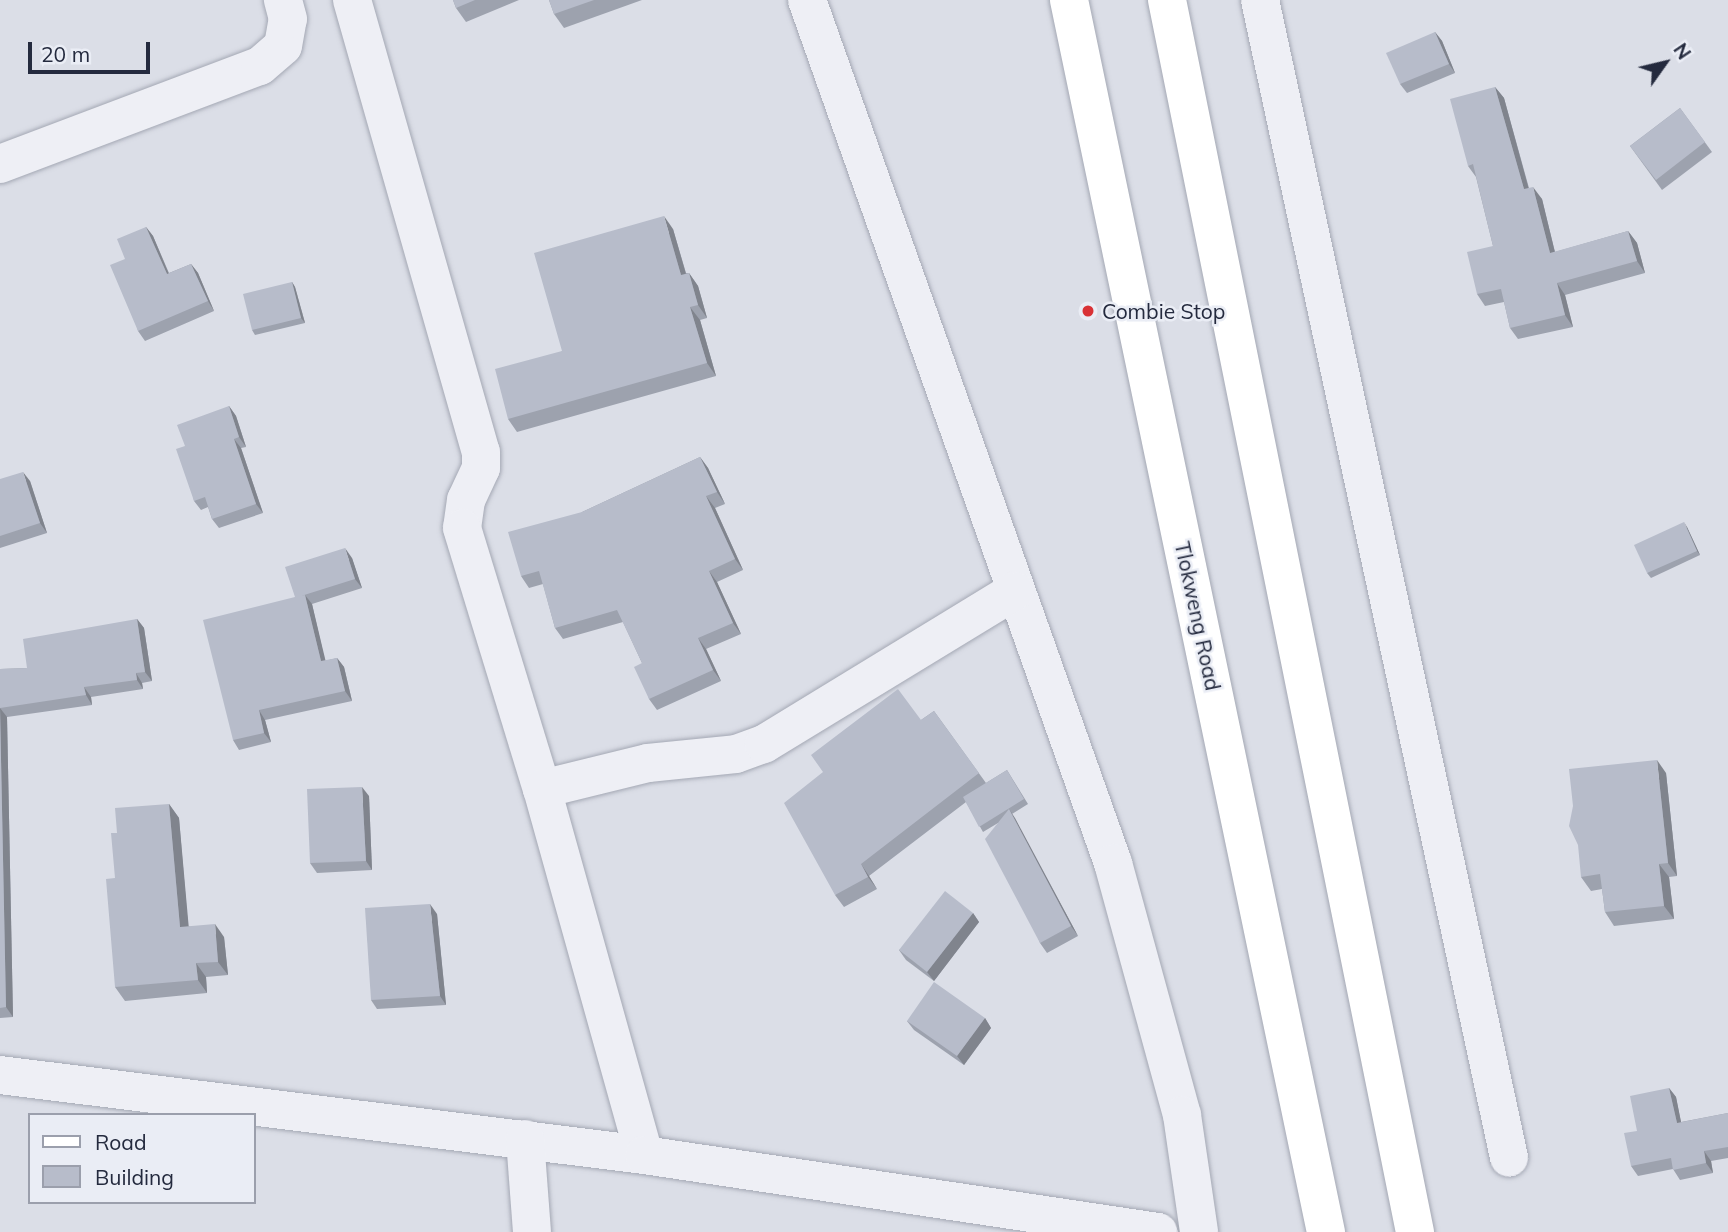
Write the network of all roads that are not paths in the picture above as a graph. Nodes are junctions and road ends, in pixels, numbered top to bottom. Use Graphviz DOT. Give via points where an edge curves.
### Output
graph roads {
  1 [pos="283,0"];
  2 [pos="352,0"];
  3 [pos="807,0"];
  4 [pos="1069,0"];
  5 [pos="1167,0"];
  6 [pos="1260,0"];
  7 [pos="0,164"];
  8 [pos="1016,591"];
  9 [pos="542,789"];
  10 [pos="0,1075"];
  11 [pos="525,1139"];
  12 [pos="644,1155"];
  13 [pos="1508,1158"];
  14 [pos="532,1232"];
  15 [pos="1158,1232"];
  16 [pos="1199,1232"];
  17 [pos="1326,1232"];
  18 [pos="1415,1232"];
  1 -- 7 [label="street" via="288,19 283,46 260,66"];
  2 -- 9 [label="street" via="481,452 481,468 466,500 462,528"];
  3 -- 8 [label="street"];
  4 -- 17 [label="main road, Tlokweng Road"];
  5 -- 18 [label="main road"];
  6 -- 13 [label="street"];
  8 -- 9 [label="street" via="764,744 736,754 648,763"];
  8 -- 16 [label="street" via="1113,863 1182,1115"];
  9 -- 12 [label="street"];
  10 -- 11 [label="street"];
  11 -- 12 [label="street"];
  11 -- 14 [label="street"];
  12 -- 15 [label="street"];
}
